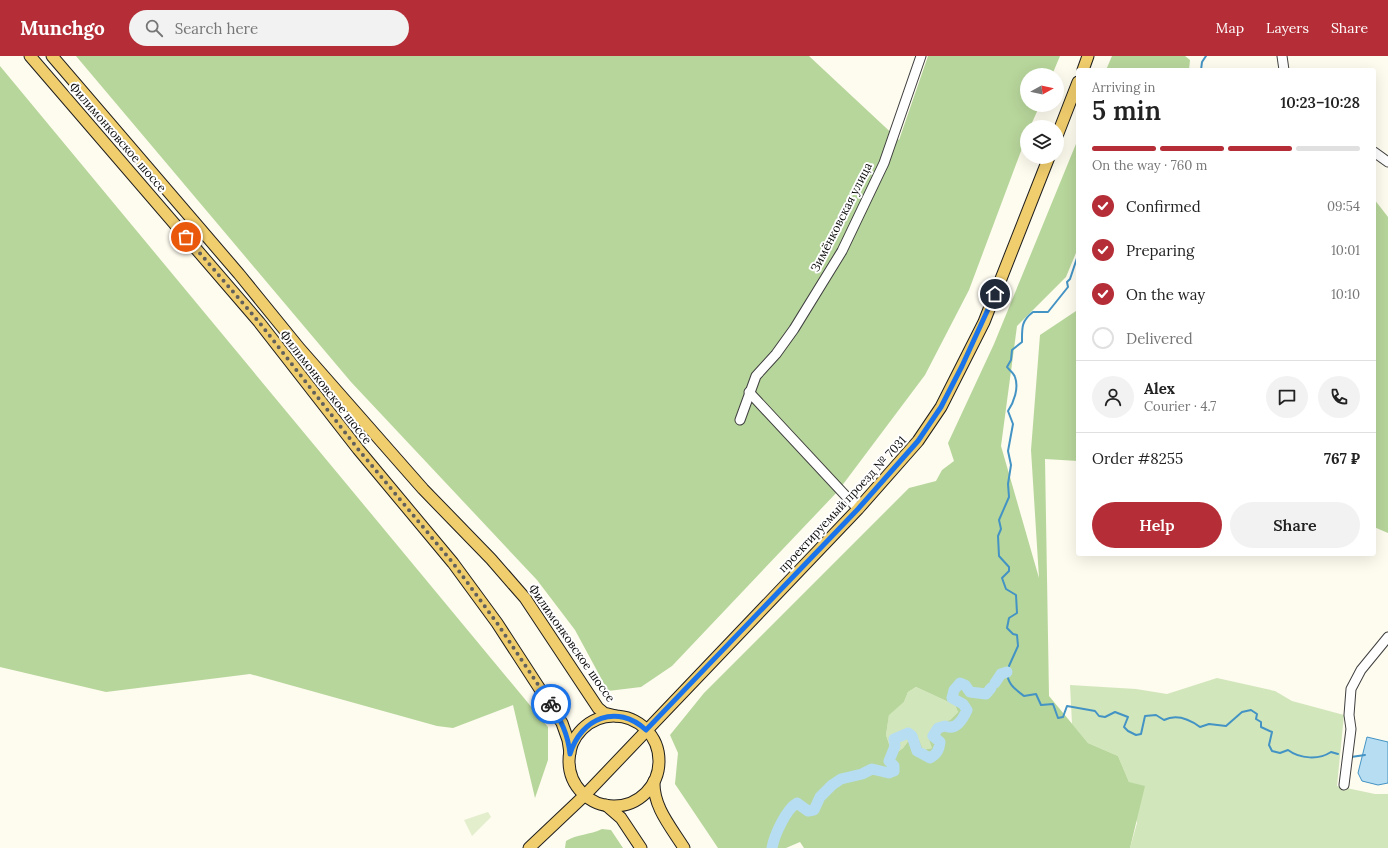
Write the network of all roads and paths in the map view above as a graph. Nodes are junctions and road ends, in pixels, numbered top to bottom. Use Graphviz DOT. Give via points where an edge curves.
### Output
graph roads {
  1 [pos="30,56"];
  2 [pos="52,56"];
  3 [pos="921,56"];
  4 [pos="1088,56"];
  5 [pos="1282,56"];
  6 [pos="1084,68"];
  7 [pos="1284,68"];
  8 [pos="1076,87"];
  9 [pos="1063,120"];
  10 [pos="1376,153"];
  11 [pos="1388,162"];
  12 [pos="1046,164"];
  13 [pos="749,392"];
  14 [pos="740,420"];
  15 [pos="858,509"];
  16 [pos="1388,637"];
  17 [pos="616,716"];
  18 [pos="646,730"];
  19 [pos="570,754"];
  20 [pos="654,782"];
  21 [pos="1344,785"];
  22 [pos="585,795"];
  23 [pos="606,806"];
  24 [pos="529,848"];
  25 [pos="640,848"];
  26 [pos="684,848"];
  1 -- 19 [label="main road, Филимонковское шоссе" via="259,322 358,449 453,563 497,623 562,723"];
  2 -- 17 [label="main road, Филимонковское шоссе" via="300,349 423,489 525,598 598,708 604,713"];
  3 -- 13 [label="street, Зимёнковская улица" via="884,163 842,251 794,330 756,376"];
  4 -- 6 [label="main road"];
  5 -- 7 [label="street"];
  8 -- 9 [label="main road"];
  10 -- 11 [label="street"];
  12 -- 15 [label="main road, проектируемый проезд № 7031" via="984,322 941,407 918,441"];
  13 -- 14 [label="street, Зимёнковская улица"];
  13 -- 15 [label="street"];
  15 -- 18 [label="main road, проектируемый проезд № 7031"];
  16 -- 21 [label="street" via="1361,670 1351,689 1351,728"];
  17 -- 18 [label="main road, Филимонковское шоссе" via="633,720"];
  17 -- 19 [label="main road, Филимонковское шоссе" via="603,718 586,726 577,735"];
  18 -- 20 [label="main road, Филимонковское шоссе" via="658,751 659,764"];
  18 -- 22 [label="main road, проектируемый проезд № 7031"];
  19 -- 22 [label="main road, Филимонковское шоссе" via="573,779"];
  20 -- 23 [label="main road, Филимонковское шоссе" via="642,796 631,803"];
  20 -- 26 [label="main road, Филимонковское шоссе" via="656,802"];
  22 -- 23 [label="main road, Филимонковское шоссе"];
  22 -- 24 [label="main road"];
  23 -- 25 [label="main road, Филимонковское шоссе" via="621,818"];
}
